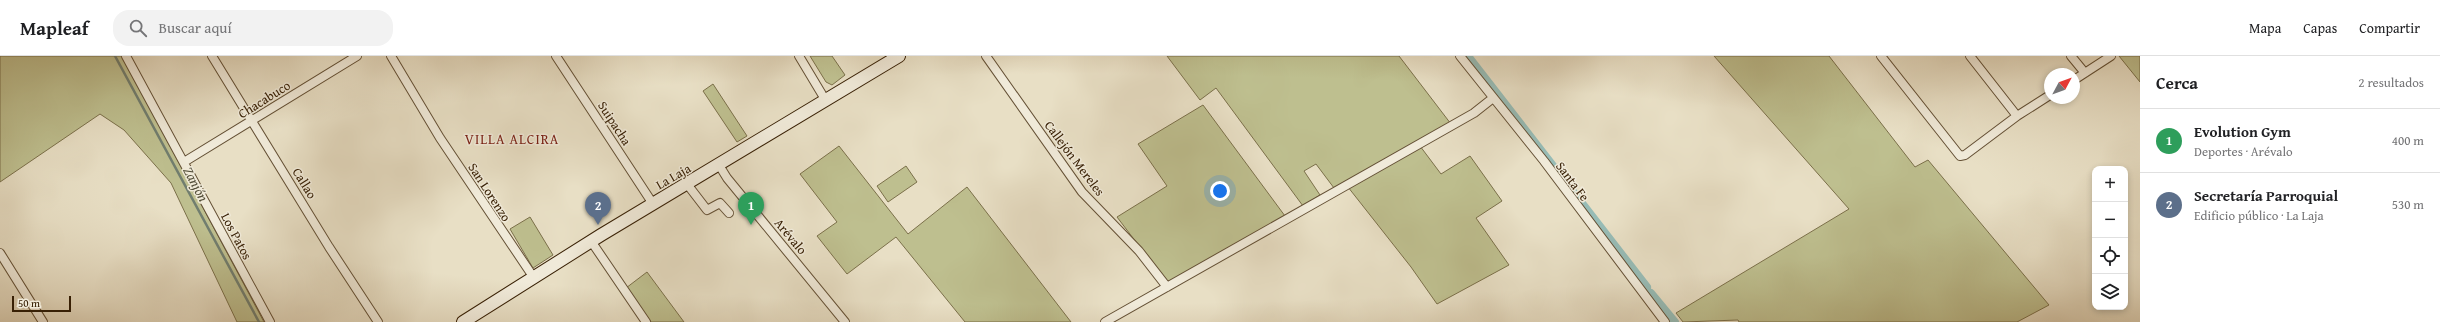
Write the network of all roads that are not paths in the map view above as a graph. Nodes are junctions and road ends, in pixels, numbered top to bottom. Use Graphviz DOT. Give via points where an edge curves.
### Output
graph roads {
  1 [pos="126,56"];
  2 [pos="212,56"];
  3 [pos="357,56"];
  4 [pos="391,56"];
  5 [pos="556,56"];
  6 [pos="799,56"];
  7 [pos="898,56"];
  8 [pos="986,56"];
  9 [pos="1460,56"];
  10 [pos="1881,56"];
  11 [pos="1970,56"];
  12 [pos="2071,56"];
  13 [pos="2111,56"];
  14 [pos="2085,73"];
  15 [pos="2080,76"];
  16 [pos="1493,98"];
  17 [pos="2044,99"];
  18 [pos="826,101"];
  19 [pos="2017,116"];
  20 [pos="252,121"];
  21 [pos="184,162"];
  22 [pos="719,165"];
  23 [pos="687,184"];
  24 [pos="653,204"];
  25 [pos="729,212"];
  26 [pos="591,242"];
  27 [pos="0,253"];
  28 [pos="534,278"];
  29 [pos="1167,287"];
  30 [pos="43,322"];
  31 [pos="270,322"];
  32 [pos="378,322"];
  33 [pos="463,322"];
  34 [pos="646,322"];
  35 [pos="846,322"];
  36 [pos="1105,322"];
  37 [pos="1665,322"];
  1 -- 21 [label="street, Los Patos"];
  2 -- 20 [label="street, Callao"];
  3 -- 20 [label="street, Chacabuco"];
  4 -- 28 [label="street, San Lorenzo" via="440,138"];
  5 -- 24 [label="street, Suipacha"];
  6 -- 18 [label="street"];
  7 -- 18 [label="main road, La Laja"];
  8 -- 29 [label="street, Callejón Mereles" via="1082,192 1134,246"];
  9 -- 16 [label="street, Santa Fe"];
  10 -- 19 [label="street" via="1960,156"];
  11 -- 19 [label="street"];
  12 -- 14 [label="street"];
  13 -- 14 [label="street"];
  14 -- 15 [label="street"];
  16 -- 29 [label="street" via="1474,113"];
  16 -- 37 [label="street, Santa Fe" via="1544,161"];
  17 -- 19 [label="street"];
  18 -- 22 [label="main road, La Laja"];
  20 -- 21 [label="street, Chacabuco"];
  20 -- 32 [label="street, Callao"];
  21 -- 31 [label="street, Los Patos"];
  22 -- 23 [label="main road, La Laja"];
  22 -- 35 [label="street, Arévalo"];
  23 -- 24 [label="main road, La Laja"];
  23 -- 25 [label="street" via="707,210 720,203"];
  24 -- 26 [label="main road, La Laja"];
  26 -- 28 [label="main road, La Laja"];
  26 -- 34 [label="street"];
  27 -- 30 [label="street"];
  28 -- 33 [label="main road, La Laja"];
  29 -- 36 [label="street"];
}
